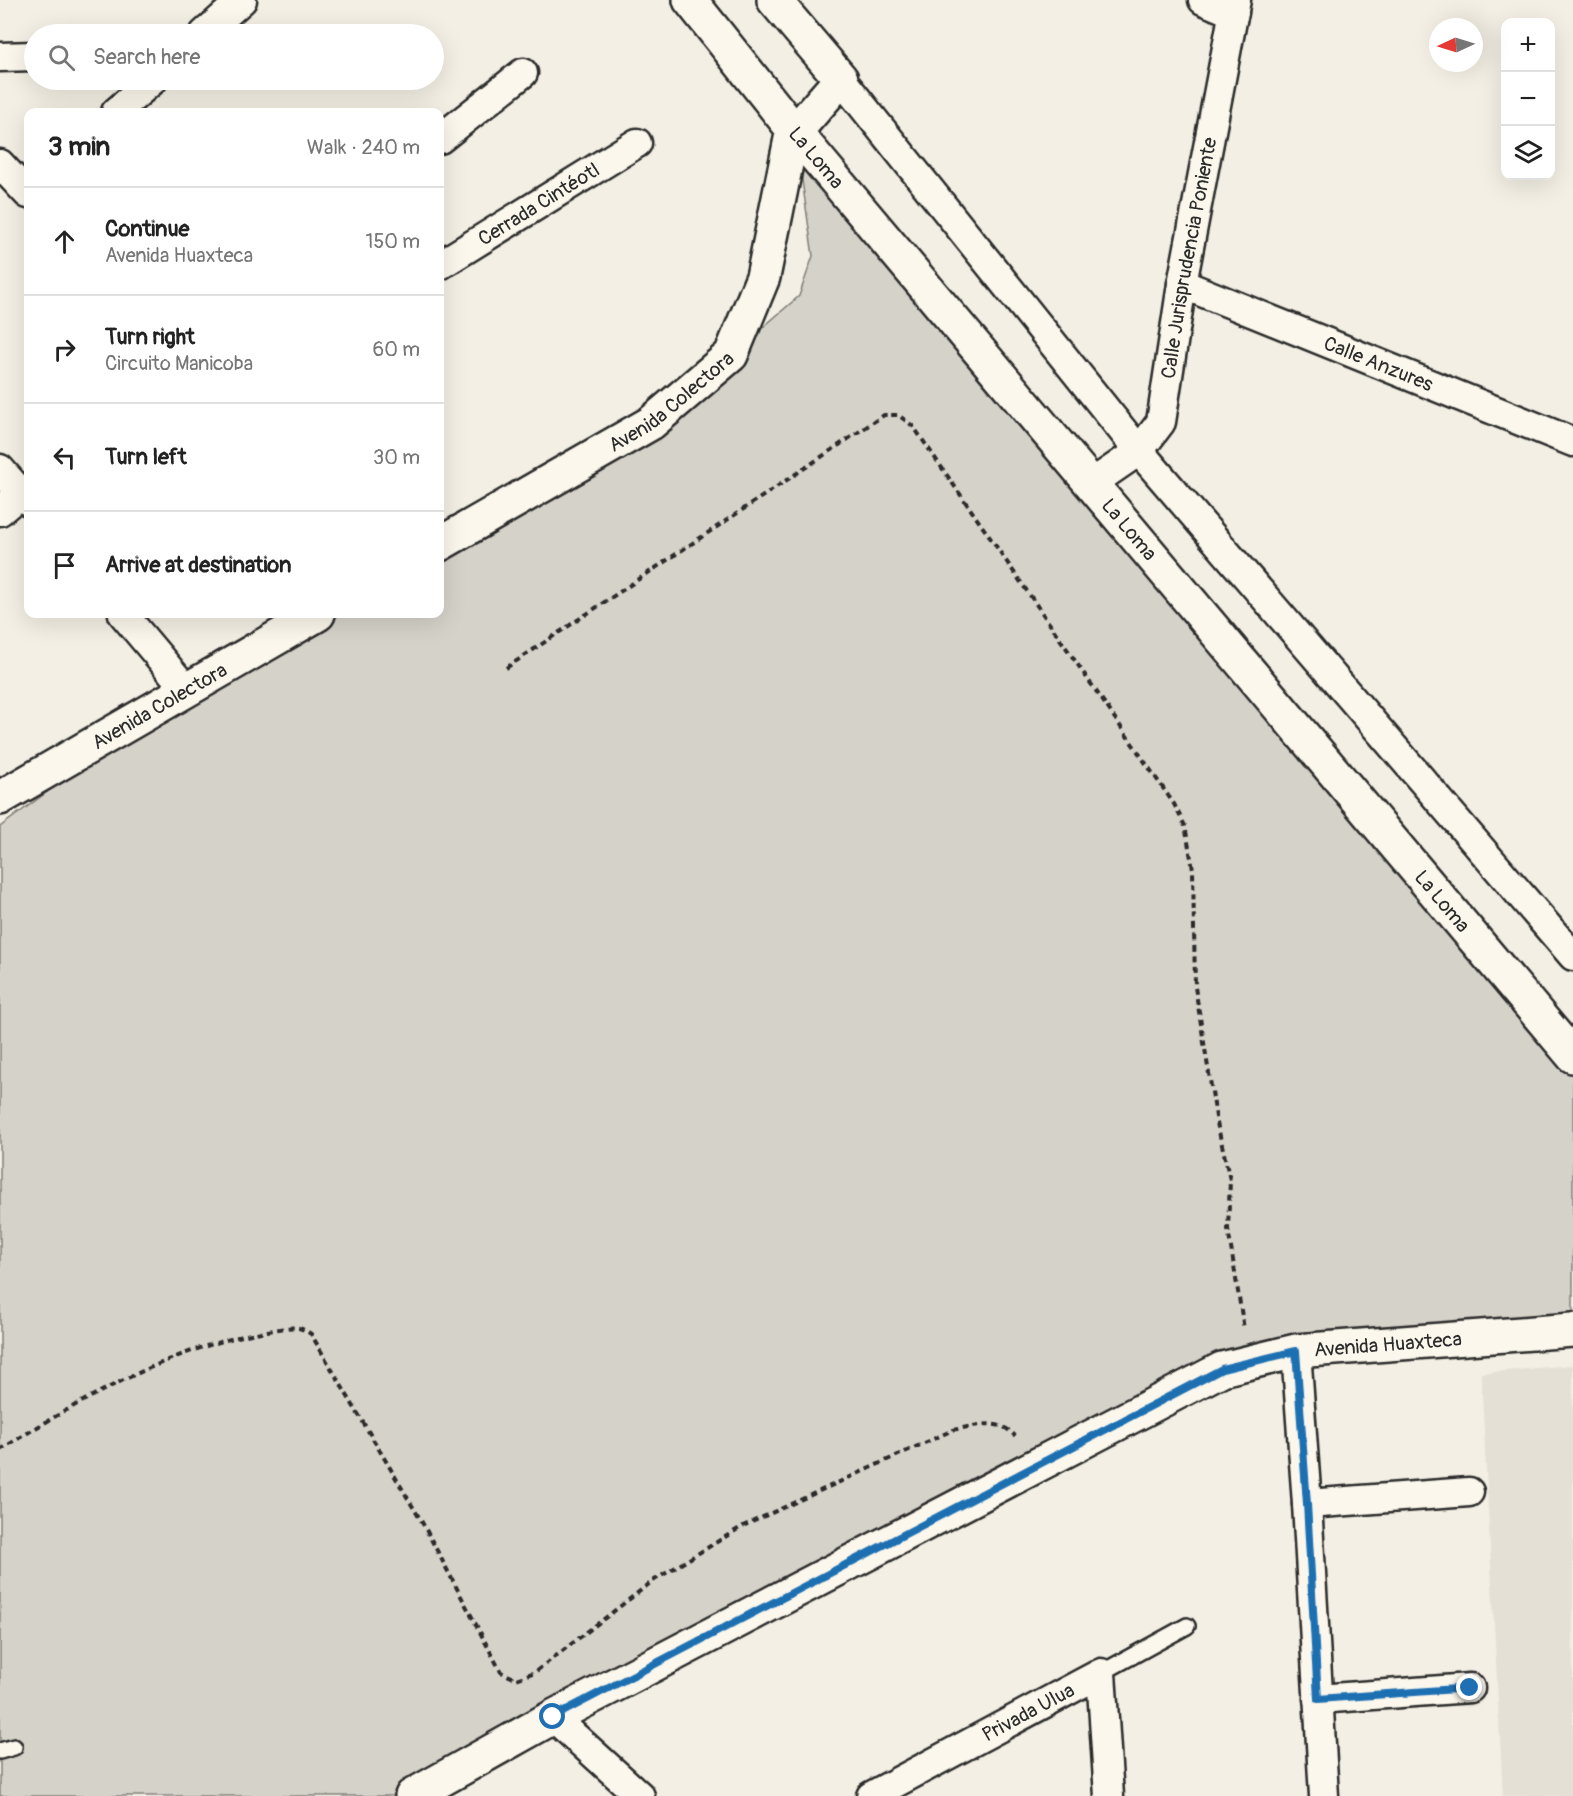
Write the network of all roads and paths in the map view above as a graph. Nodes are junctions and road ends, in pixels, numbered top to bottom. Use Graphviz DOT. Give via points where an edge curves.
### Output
graph roads {
  1 [pos="242,0"];
  2 [pos="690,0"];
  3 [pos="774,0"];
  4 [pos="1203,0"];
  5 [pos="1235,7"];
  6 [pos="215,24"];
  7 [pos="24,56"];
  8 [pos="0,57"];
  9 [pos="523,73"];
  10 [pos="841,79"];
  11 [pos="141,90"];
  12 [pos="121,108"];
  13 [pos="795,132"];
  14 [pos="444,136"];
  15 [pos="637,143"];
  16 [pos="0,164"];
  17 [pos="24,187"];
  18 [pos="444,263"];
  19 [pos="1182,284"];
  20 [pos="1573,442"];
  21 [pos="1139,451"];
  22 [pos="0,469"];
  23 [pos="1091,484"];
  24 [pos="16,502"];
  25 [pos="444,542"];
  26 [pos="126,618"];
  27 [pos="311,618"];
  28 [pos="506,668"];
  29 [pos="186,689"];
  30 [pos="0,798"];
  31 [pos="1573,956"];
  32 [pos="1568,1042"];
  33 [pos="1573,1330"];
  34 [pos="1296,1351"];
  35 [pos="1250,1362"];
  36 [pos="0,1450"];
  37 [pos="1038,1465"];
  38 [pos="1469,1492"];
  39 [pos="1307,1504"];
  40 [pos="1187,1626"];
  41 [pos="1101,1673"];
  42 [pos="1470,1688"];
  43 [pos="1318,1699"];
  44 [pos="553,1717"];
  45 [pos="877,1794"];
  46 [pos="412,1796"];
  47 [pos="640,1796"];
  48 [pos="1109,1796"];
  49 [pos="1324,1796"];
  1 -- 6 [label="street"];
  2 -- 13 [label="street, La Loma"];
  3 -- 10 [label="street"];
  4 -- 5 [label="street"];
  5 -- 19 [label="street, Calle Jurisprudencia Poniente"];
  7 -- 8 [label="street"];
  9 -- 14 [label="street"];
  10 -- 13 [label="street, Avenida Colectora"];
  10 -- 21 [label="street"];
  11 -- 12 [label="street"];
  13 -- 23 [label="street, La Loma"];
  13 -- 25 [label="street, Avenida Colectora" via="763,277 731,355 651,423"];
  15 -- 18 [label="street, Cerrada Cintéotl"];
  16 -- 17 [label="street"];
  19 -- 20 [label="street, Calle Anzures"];
  19 -- 21 [label="street, Calle Jurisprudencia Poniente" via="1161,422"];
  21 -- 23 [label="street, Calle Jurisprudencia Poniente"];
  21 -- 31 [label="street"];
  22 -- 24 [label="street"];
  23 -- 32 [label="street, La Loma"];
  26 -- 29 [label="street"];
  27 -- 29 [label="street, Avenida Colectora"];
  28 -- 35 [label="path" via="884,415 898,415 913,426 1167,794 1185,826 1193,869 1195,987 1230,1180 1228,1229"];
  29 -- 30 [label="street, Avenida Colectora"];
  33 -- 34 [label="street, Avenida Huaxteca"];
  34 -- 35 [label="street, Avenida Huaxteca"];
  34 -- 39 [label="street"];
  35 -- 37 [label="street, Avenida Huaxteca" via="1222,1369"];
  36 -- 37 [label="path" via="139,1372 252,1334 299,1328 311,1334 418,1514 501,1672 516,1679 535,1672 653,1581 743,1526 953,1430 988,1424 1009,1429"];
  37 -- 44 [label="street, Avenida Huaxteca"];
  38 -- 39 [label="street"];
  39 -- 43 [label="street"];
  40 -- 41 [label="lane, Privada Ulua"];
  41 -- 45 [label="street, Privada Ulua"];
  41 -- 48 [label="street"];
  42 -- 43 [label="street"];
  43 -- 49 [label="street"];
  44 -- 46 [label="street, Avenida Huaxteca"];
  44 -- 47 [label="street"];
}
